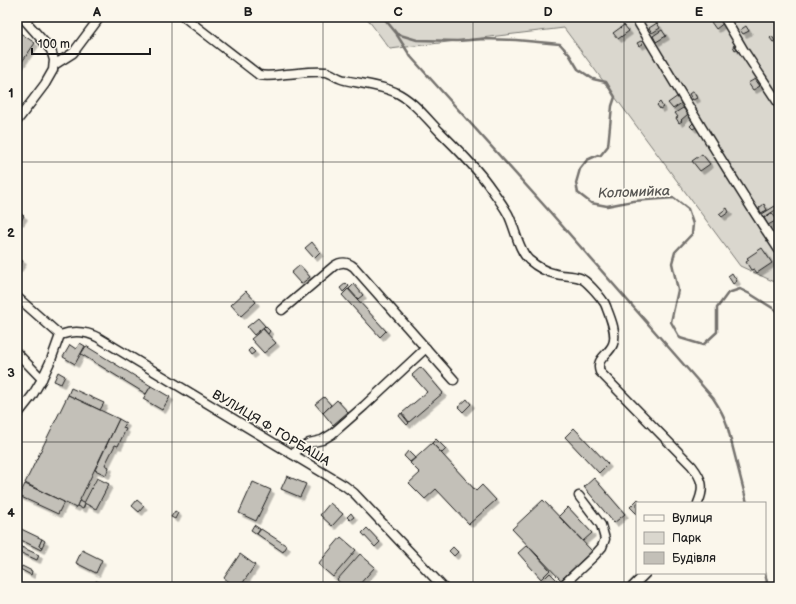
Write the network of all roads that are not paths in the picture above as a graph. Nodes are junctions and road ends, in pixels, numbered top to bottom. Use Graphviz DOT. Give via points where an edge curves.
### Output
graph roads {
  1 [pos="22,17"];
  2 [pos="100,17"];
  3 [pos="184,17"];
  4 [pos="635,17"];
  5 [pos="724,17"];
  6 [pos="54,65"];
  7 [pos="779,104"];
  8 [pos="17,121"];
  9 [pos="779,250"];
  10 [pos="17,297"];
  11 [pos="282,310"];
  12 [pos="60,335"];
  13 [pos="426,348"];
  14 [pos="17,353"];
  15 [pos="42,379"];
  16 [pos="454,380"];
  17 [pos="17,416"];
  18 [pos="292,454"];
  19 [pos="579,496"];
  20 [pos="698,502"];
  21 [pos="645,574"];
  22 [pos="443,587"];
  23 [pos="561,587"];
  24 [pos="632,587"];
  1 -- 6 [label="street" via="51,50"];
  2 -- 6 [label="street" via="73,53"];
  3 -- 20 [label="street" via="259,75 328,72 340,79 379,86 396,93 419,110 467,158 487,183 507,213 523,252 529,260 555,274 586,281 604,301 614,338 611,349 598,368 698,473 702,485"];
  4 -- 9 [label="street" via="742,194"];
  5 -- 7 [label="street"];
  6 -- 8 [label="street" via="45,84"];
  10 -- 12 [label="street"];
  11 -- 13 [label="street" via="334,266 341,262 348,263"];
  12 -- 15 [label="street"];
  12 -- 18 [label="street, ВУЛИЦЯ Ф. ГОРБАША" via="79,332 99,338"];
  13 -- 16 [label="street"];
  13 -- 18 [label="street" via="332,434 309,443"];
  14 -- 15 [label="street"];
  15 -- 17 [label="street"];
  18 -- 22 [label="street, ВУЛИЦЯ Ф. ГОРБАША" via="349,488"];
  19 -- 23 [label="street" via="601,525 605,539 594,556"];
  21 -- 24 [label="street"];
}
